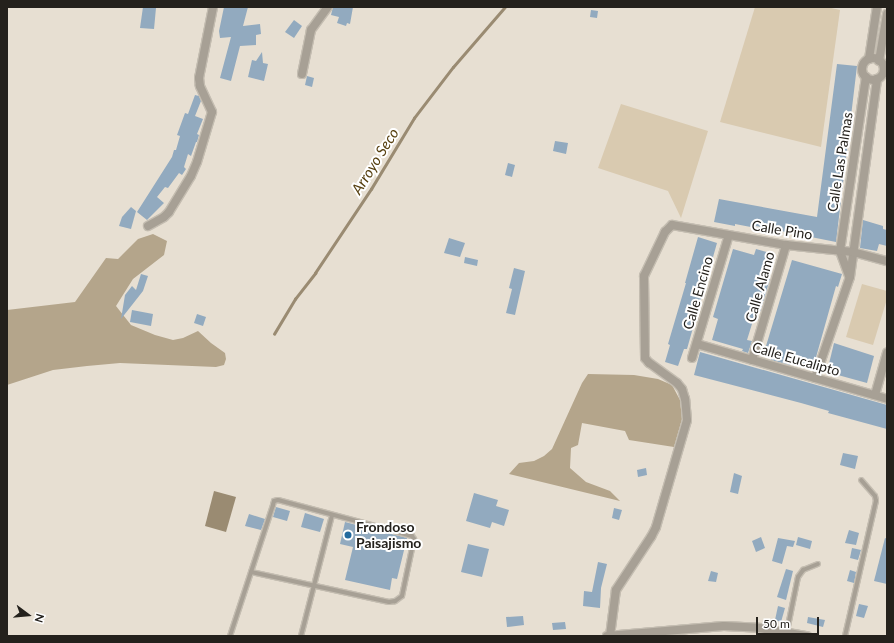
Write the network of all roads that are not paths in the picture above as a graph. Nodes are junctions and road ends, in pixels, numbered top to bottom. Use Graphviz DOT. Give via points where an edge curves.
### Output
graph roads {
  1 [pos="213,7"];
  2 [pos="328,7"];
  3 [pos="877,7"];
  4 [pos="887,14"];
  5 [pos="869,59"];
  6 [pos="879,61"];
  7 [pos="302,74"];
  8 [pos="866,77"];
  9 [pos="877,78"];
  10 [pos="148,226"];
  11 [pos="728,235"];
  12 [pos="786,245"];
  13 [pos="840,251"];
  14 [pos="853,252"];
  15 [pos="887,260"];
  16 [pos="850,277"];
  17 [pos="697,344"];
  18 [pos="887,353"];
  19 [pos="692,358"];
  20 [pos="752,360"];
  21 [pos="816,378"];
  22 [pos="874,396"];
  23 [pos="887,399"];
  24 [pos="861,480"];
  25 [pos="332,515"];
  26 [pos="818,564"];
  27 [pos="251,572"];
  28 [pos="313,587"];
  29 [pos="786,631"];
  30 [pos="230,636"];
  31 [pos="301,636"];
  32 [pos="608,636"];
  33 [pos="807,636"];
  34 [pos="845,636"];
  1 -- 10 [label="street" via="199,78 202,92 212,112 195,169 169,212"];
  2 -- 7 [label="street" via="311,30"];
  3 -- 5 [label="street"];
  4 -- 6 [label="street"];
  5 -- 6 [label="street" via="875,58"];
  5 -- 8 [label="street" via="862,67"];
  6 -- 9 [label="street" via="883,70"];
  8 -- 9 [label="street"];
  8 -- 13 [label="street, Calle Las Palmas"];
  9 -- 14 [label="street, Calle Las Palmas"];
  11 -- 12 [label="street, Calle Pino"];
  11 -- 17 [label="street, Calle Encino"];
  11 -- 32 [label="street, Calle Pino" via="672,225 662,237 644,276 645,358 682,389 687,420 656,527 616,590"];
  12 -- 13 [label="street, Calle Pino"];
  12 -- 20 [label="street, Calle Alamo"];
  13 -- 14 [label="street, Calle Pino"];
  13 -- 16 [label="street"];
  14 -- 15 [label="street, Calle Pino"];
  14 -- 16 [label="street, Calle Las Palmas"];
  16 -- 21 [label="street, Calle Las Palmas"];
  17 -- 19 [label="street, Calle Encino"];
  17 -- 20 [label="street, Calle Eucalipto"];
  18 -- 22 [label="street"];
  20 -- 21 [label="street, Calle Eucalipto"];
  21 -- 22 [label="street, Calle Eucalipto"];
  22 -- 23 [label="street, Calle Eucalipto"];
  24 -- 34 [label="lane" via="875,496 876,501"];
  25 -- 27 [label="lane" via="274,501"];
  25 -- 28 [label="lane"];
  25 -- 28 [label="lane" via="412,536 415,544 402,596 389,602"];
  26 -- 29 [label="lane" via="803,570 798,577"];
  27 -- 28 [label="lane"];
  27 -- 30 [label="lane"];
  28 -- 31 [label="lane"];
  29 -- 32 [label="street" via="724,626"];
  29 -- 33 [label="street"];
}
